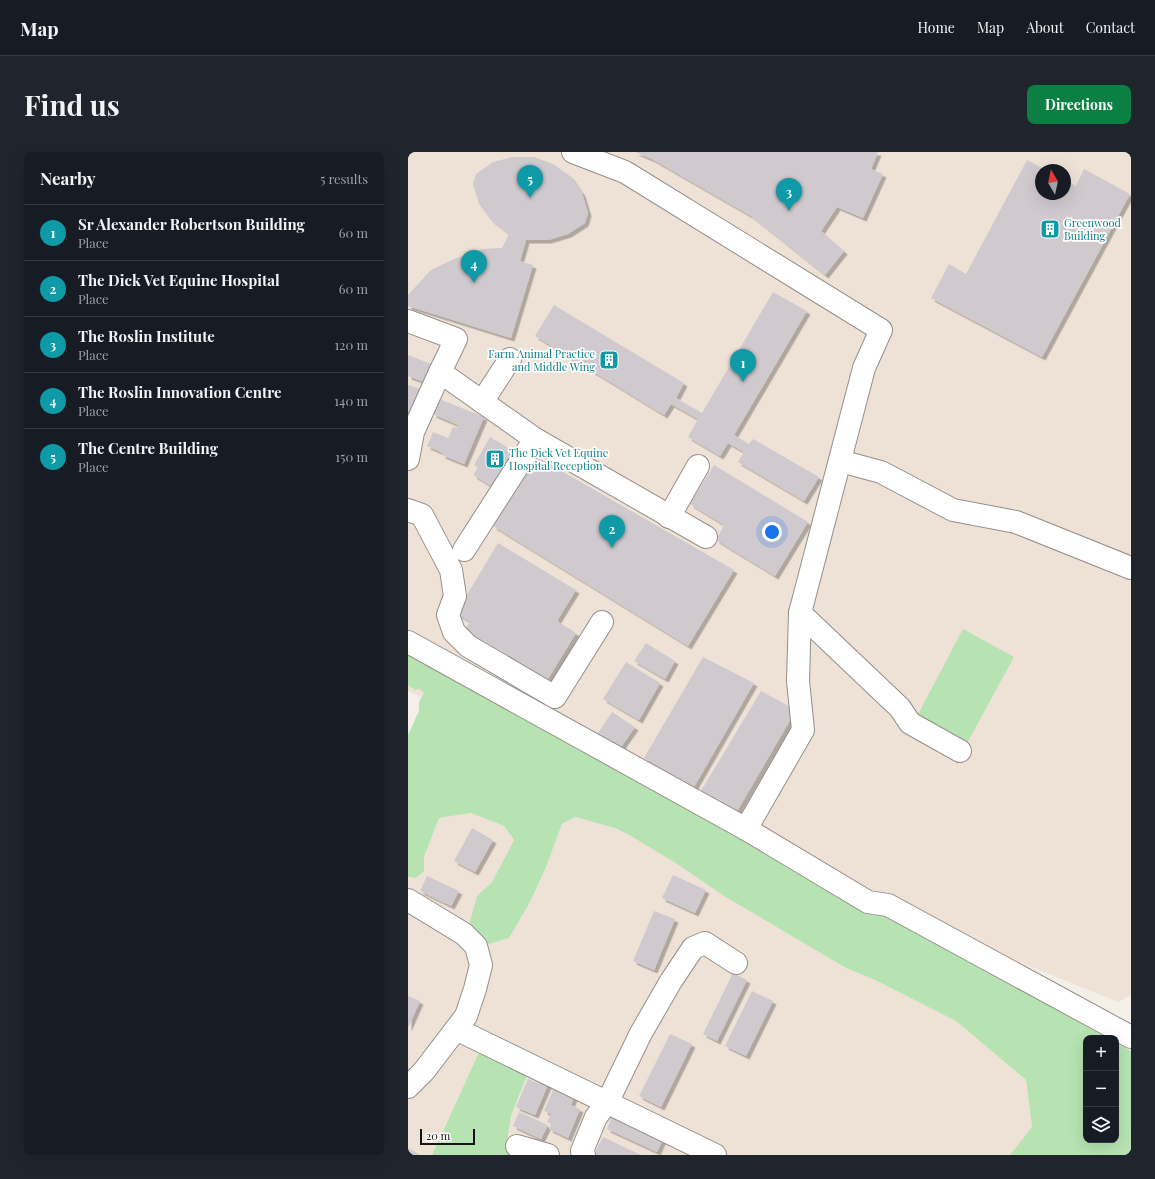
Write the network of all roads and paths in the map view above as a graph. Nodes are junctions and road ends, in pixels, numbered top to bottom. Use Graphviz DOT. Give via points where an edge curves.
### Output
graph roads {
  1 [pos="573,152"];
  2 [pos="408,321"];
  3 [pos="510,359"];
  4 [pos="440,372"];
  5 [pos="482,402"];
  6 [pos="535,439"];
  7 [pos="408,459"];
  8 [pos="840,461"];
  9 [pos="698,466"];
  10 [pos="408,510"];
  11 [pos="669,517"];
  12 [pos="706,537"];
  13 [pos="464,550"];
  14 [pos="1131,568"];
  15 [pos="800,613"];
  16 [pos="602,622"];
  17 [pos="408,642"];
  18 [pos="960,751"];
  19 [pos="746,829"];
  20 [pos="408,900"];
  21 [pos="736,962"];
  22 [pos="456,1029"];
  23 [pos="1131,1037"];
  24 [pos="408,1087"];
  25 [pos="607,1102"];
  26 [pos="517,1146"];
  27 [pos="676,1146"];
  28 [pos="580,1154"];
  29 [pos="548,1155"];
  30 [pos="715,1155"];
  1 -- 8 [label="street" via="625,172 882,330 864,368"];
  2 -- 4 [label="street" via="456,339"];
  3 -- 5 [label="street"];
  4 -- 5 [label="street"];
  4 -- 7 [label="street" via="414,432"];
  5 -- 6 [label="street"];
  6 -- 11 [label="street"];
  6 -- 13 [label="street"];
  8 -- 14 [label="street" via="881,472 953,510 1016,522"];
  8 -- 15 [label="street"];
  9 -- 11 [label="street"];
  10 -- 16 [label="street" via="422,515 451,570 455,596 448,615 454,632 468,646 555,697"];
  11 -- 12 [label="street"];
  15 -- 18 [label="street" via="900,708 910,723"];
  15 -- 19 [label="street" via="798,681 803,730"];
  17 -- 19 [label="street"];
  19 -- 23 [label="street" via="868,902 888,905"];
  20 -- 22 [label="street" via="464,934 476,946 481,965 466,1016"];
  21 -- 25 [label="street" via="704,943 693,948 641,1033"];
  22 -- 24 [label="street" via="424,1071"];
  22 -- 25 [label="street"];
  25 -- 27 [label="street"];
  25 -- 28 [label="street" via="596,1117"];
  26 -- 29 [label="street"];
  27 -- 30 [label="street"];
}
